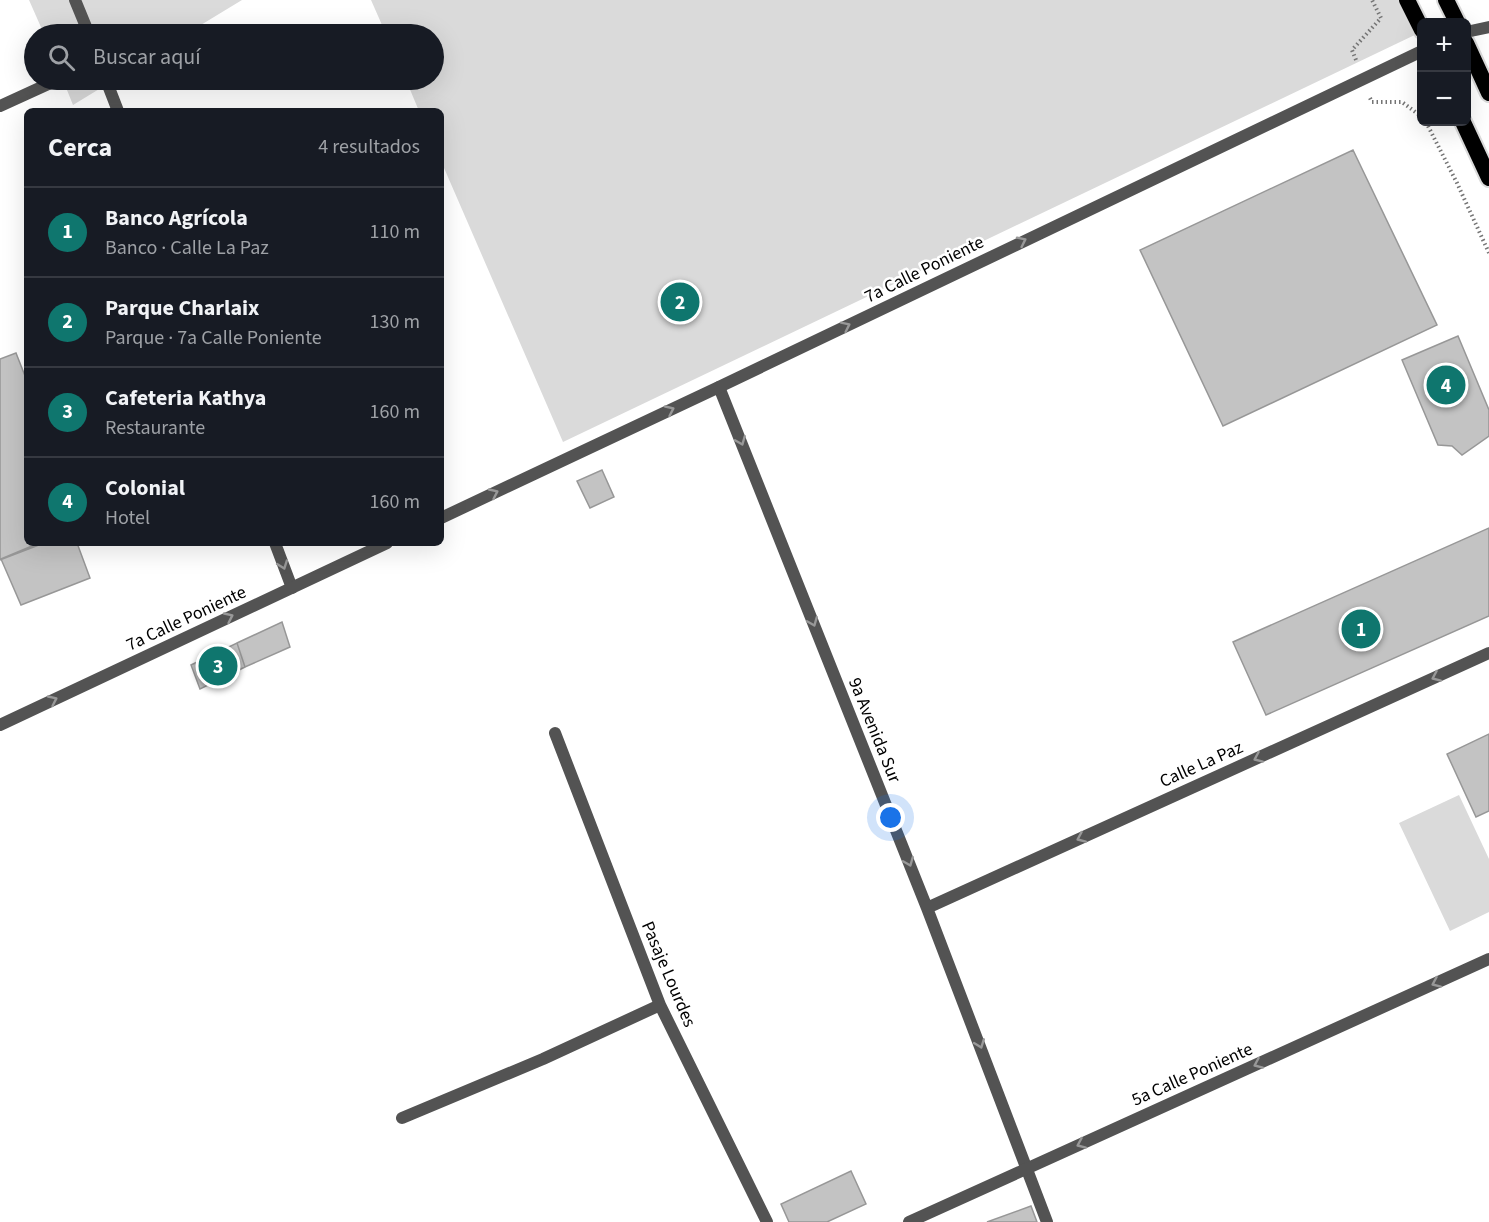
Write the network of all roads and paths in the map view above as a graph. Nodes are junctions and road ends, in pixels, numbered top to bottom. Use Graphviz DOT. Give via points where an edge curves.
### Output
graph roads {
  1 [pos="75,0"];
  2 [pos="1372,0"];
  3 [pos="1407,0"];
  4 [pos="1446,0"];
  5 [pos="1455,18"];
  6 [pos="1417,20"];
  7 [pos="85,24"];
  8 [pos="1489,27"];
  9 [pos="1471,31"];
  10 [pos="1352,50"];
  11 [pos="1471,52"];
  12 [pos="1417,53"];
  13 [pos="35,90"];
  14 [pos="110,90"];
  15 [pos="1489,93"];
  16 [pos="0,106"];
  17 [pos="116,108"];
  18 [pos="1428,126"];
  19 [pos="1465,126"];
  20 [pos="1489,178"];
  21 [pos="1489,253"];
  22 [pos="719,387"];
  23 [pos="444,517"];
  24 [pos="276,546"];
  25 [pos="381,546"];
  26 [pos="292,588"];
  27 [pos="1489,653"];
  28 [pos="0,725"];
  29 [pos="555,733"];
  30 [pos="927,908"];
  31 [pos="1489,959"];
  32 [pos="660,1005"];
  33 [pos="402,1119"];
  34 [pos="1028,1168"];
  35 [pos="767,1222"];
  36 [pos="909,1222"];
  37 [pos="1047,1222"];
  1 -- 7 [label="street"];
  2 -- 10 [label="path" via="1381,18"];
  3 -- 6 [label="highway"];
  4 -- 5 [label="highway"];
  8 -- 9 [label="street"];
  11 -- 15 [label="highway"];
  22 -- 12 [label="street, 7a Calle Poniente, one-way"];
  13 -- 16 [label="street"];
  14 -- 17 [label="street"];
  18 -- 21 [label="path"];
  19 -- 20 [label="highway"];
  23 -- 22 [label="street, 7a Calle Poniente, one-way"];
  22 -- 30 [label="street, 9a Avenida Sur, one-way"];
  24 -- 26 [label="street, one-way"];
  25 -- 26 [label="street, 7a Calle Poniente"];
  28 -- 26 [label="street, 7a Calle Poniente, one-way"];
  27 -- 30 [label="street, Calle La Paz, one-way"];
  29 -- 32 [label="street, Pasaje Lourdes"];
  30 -- 34 [label="street, 9a Avenida Sur, one-way"];
  31 -- 34 [label="street, 5a Calle Poniente, one-way"];
  32 -- 33 [label="street"];
  32 -- 35 [label="street, Pasaje Lourdes"];
  34 -- 36 [label="street, 5a Calle Poniente"];
  34 -- 37 [label="street, 9a Avenida Sur"];
}
